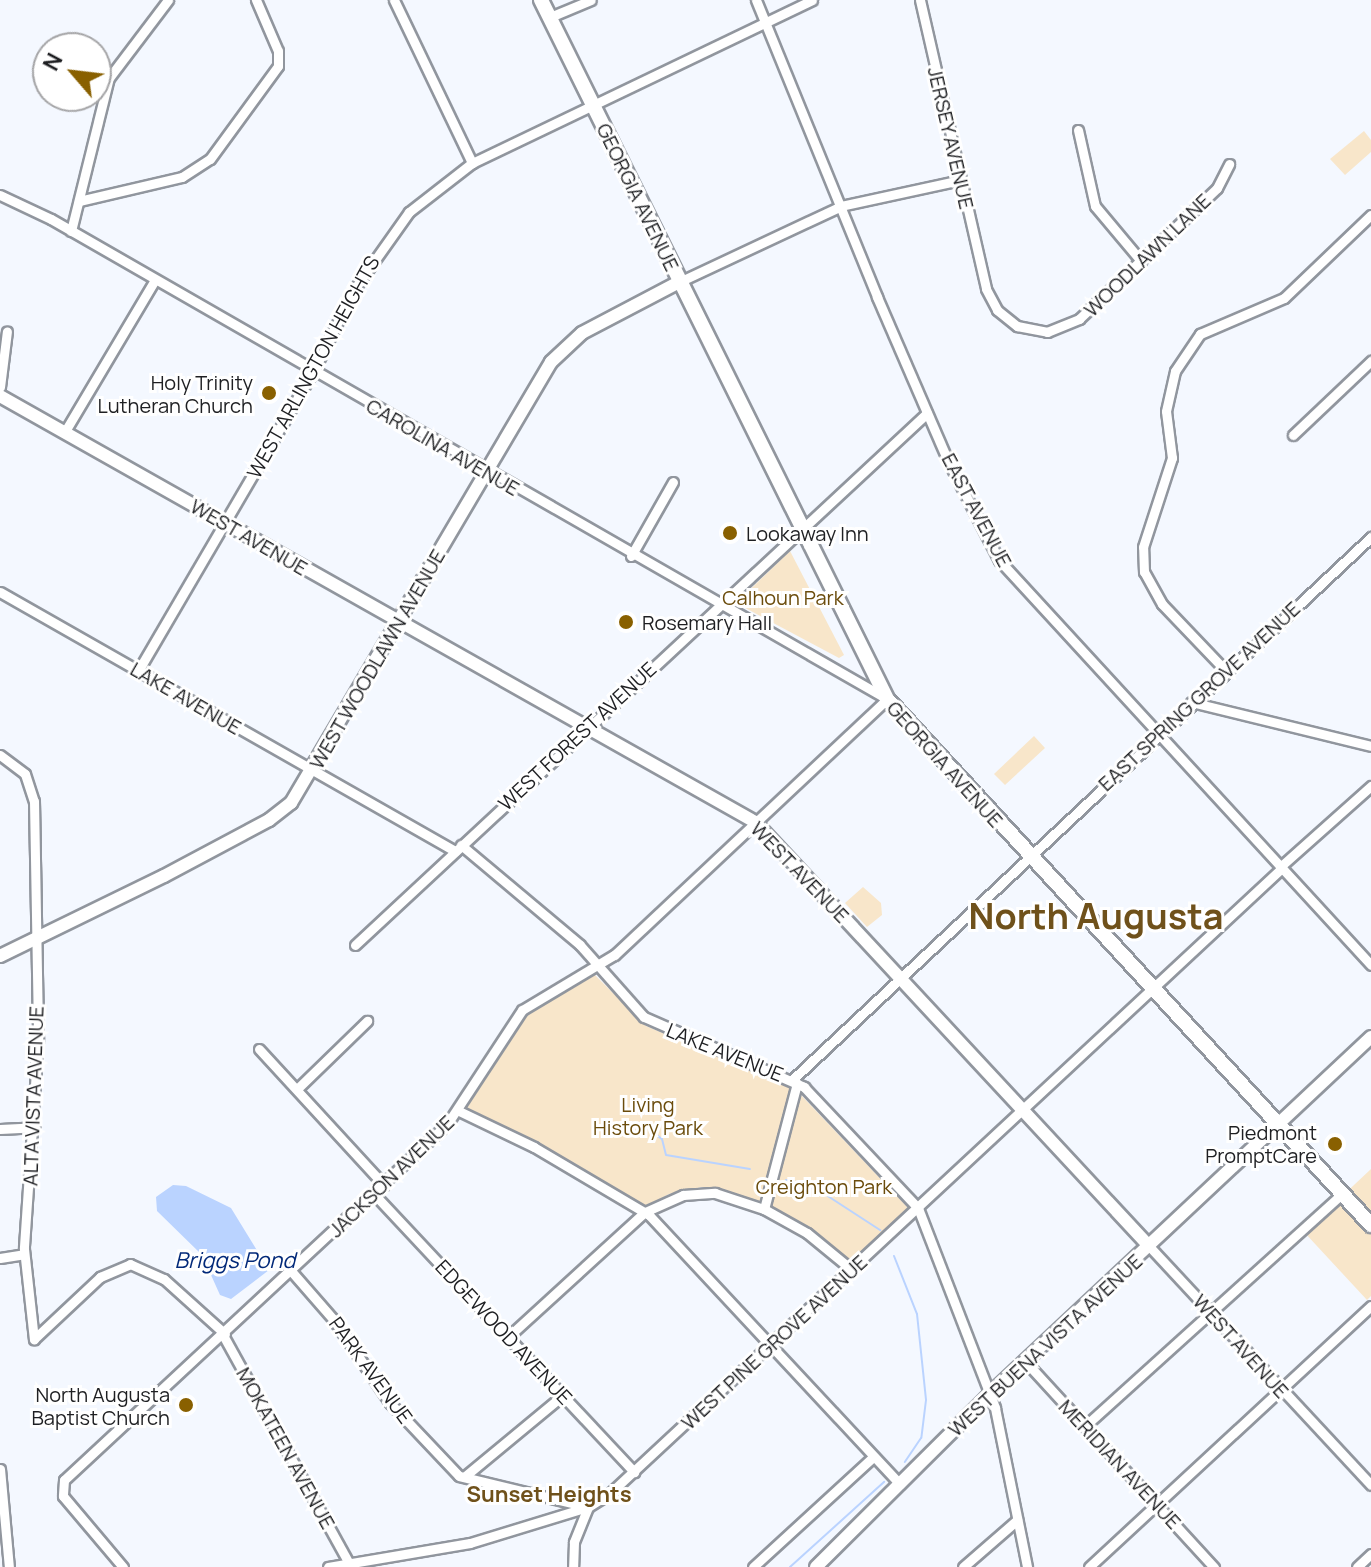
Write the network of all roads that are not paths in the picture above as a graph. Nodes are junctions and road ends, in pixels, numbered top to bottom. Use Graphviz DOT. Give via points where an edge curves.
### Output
graph roads {
  1 [pos="168,0"];
  2 [pos="256,0"];
  3 [pos="394,0"];
  4 [pos="541,0"];
  5 [pos="591,0"];
  6 [pos="756,0"];
  7 [pos="812,0"];
  8 [pos="920,0"];
  9 [pos="550,17"];
  10 [pos="765,21"];
  11 [pos="593,105"];
  12 [pos="1078,130"];
  13 [pos="472,163"];
  14 [pos="1229,164"];
  15 [pos="960,180"];
  16 [pos="0,195"];
  17 [pos="79,201"];
  18 [pos="841,206"];
  19 [pos="1371,215"];
  20 [pos="71,231"];
  21 [pos="1141,261"];
  22 [pos="983,277"];
  23 [pos="155,280"];
  24 [pos="679,282"];
  25 [pos="7,331"];
  26 [pos="1371,361"];
  27 [pos="1363,369"];
  28 [pos="313,372"];
  29 [pos="1371,379"];
  30 [pos="0,387"];
  31 [pos="0,396"];
  32 [pos="927,413"];
  33 [pos="64,433"];
  34 [pos="1293,435"];
  35 [pos="486,472"];
  36 [pos="673,482"];
  37 [pos="225,524"];
  38 [pos="799,528"];
  39 [pos="1371,537"];
  40 [pos="631,556"];
  41 [pos="0,592"];
  42 [pos="717,605"];
  43 [pos="397,623"];
  44 [pos="1225,670"];
  45 [pos="138,671"];
  46 [pos="887,699"];
  47 [pos="1191,702"];
  48 [pos="586,727"];
  49 [pos="1155,735"];
  50 [pos="1371,746"];
  51 [pos="0,755"];
  52 [pos="312,771"];
  53 [pos="1371,786"];
  54 [pos="755,822"];
  55 [pos="458,848"];
  56 [pos="1029,857"];
  57 [pos="1281,868"];
  58 [pos="35,938"];
  59 [pos="355,945"];
  60 [pos="0,956"];
  61 [pos="1371,965"];
  62 [pos="598,967"];
  63 [pos="898,977"];
  64 [pos="1153,991"];
  65 [pos="367,1021"];
  66 [pos="1371,1037"];
  67 [pos="259,1049"];
  68 [pos="795,1081"];
  69 [pos="297,1089"];
  70 [pos="459,1111"];
  71 [pos="1023,1111"];
  72 [pos="1275,1125"];
  73 [pos="35,1127"];
  74 [pos="0,1129"];
  75 [pos="384,1185"];
  76 [pos="374,1194"];
  77 [pos="1342,1194"];
  78 [pos="918,1208"];
  79 [pos="764,1209"];
  80 [pos="645,1212"];
  81 [pos="1371,1225"];
  82 [pos="1149,1246"];
  83 [pos="24,1254"];
  84 [pos="0,1258"];
  85 [pos="852,1270"];
  86 [pos="292,1272"];
  87 [pos="1371,1306"];
  88 [pos="1210,1312"];
  89 [pos="224,1335"];
  90 [pos="509,1336"];
  91 [pos="770,1346"];
  92 [pos="1025,1361"];
  93 [pos="1280,1390"];
  94 [pos="990,1394"];
  95 [pos="563,1395"];
  96 [pos="1085,1426"];
  97 [pos="873,1457"];
  98 [pos="0,1469"];
  99 [pos="634,1472"];
  100 [pos="462,1477"];
  101 [pos="900,1484"];
  102 [pos="1371,1485"];
  103 [pos="1156,1504"];
  104 [pos="588,1507"];
  105 [pos="1017,1520"];
  106 [pos="1371,1554"];
  107 [pos="348,1561"];
  108 [pos="375,1564"];
  109 [pos="9,1567"];
  110 [pos="123,1567"];
  111 [pos="328,1567"];
  112 [pos="573,1567"];
  113 [pos="753,1567"];
  114 [pos="816,1567"];
  115 [pos="963,1567"];
  116 [pos="1027,1567"];
  117 [pos="1089,1567"];
  118 [pos="1214,1567"];
  119 [pos="1357,1567"];
  1 -- 17 [label="street" via="109,78"];
  2 -- 17 [label="street" via="278,51 278,66 210,159 182,177"];
  3 -- 13 [label="street"];
  4 -- 9 [label="main road, GEORGIA AVENUE"];
  5 -- 9 [label="street"];
  6 -- 10 [label="street, EAST AVENUE"];
  7 -- 10 [label="street, WEST ARLINGTON HEIGHTS"];
  8 -- 15 [label="street, JERSEY AVENUE"];
  9 -- 11 [label="main road, GEORGIA AVENUE"];
  10 -- 11 [label="street, WEST ARLINGTON HEIGHTS"];
  10 -- 18 [label="street, EAST AVENUE"];
  11 -- 13 [label="street, WEST ARLINGTON HEIGHTS"];
  11 -- 24 [label="main road, GEORGIA AVENUE"];
  12 -- 21 [label="street" via="1095,206"];
  13 -- 28 [label="street, WEST ARLINGTON HEIGHTS" via="420,201 397,226 353,291"];
  14 -- 21 [label="street, WOODLAWN LANE" via="1221,184"];
  15 -- 18 [label="street"];
  15 -- 22 [label="street, JERSEY AVENUE"];
  16 -- 20 [label="street, CAROLINA AVENUE"];
  17 -- 20 [label="street"];
  18 -- 24 [label="street"];
  18 -- 32 [label="street, EAST AVENUE"];
  19 -- 44 [label="street" via="1284,298 1200,334 1175,371 1166,411 1172,458 1143,547 1144,572 1162,604"];
  20 -- 23 [label="street, CAROLINA AVENUE"];
  21 -- 22 [label="street, WOODLAWN LANE" via="1079,319 1047,332 1025,329 1003,316"];
  23 -- 28 [label="street, CAROLINA AVENUE"];
  23 -- 33 [label="street"];
  24 -- 35 [label="street, WEST WOODLAWN AVENUE" via="564,346"];
  24 -- 38 [label="main road, GEORGIA AVENUE"];
  25 -- 30 [label="street"];
  26 -- 27 [label="street"];
  27 -- 29 [label="street"];
  27 -- 34 [label="street"];
  28 -- 35 [label="street, CAROLINA AVENUE"];
  28 -- 37 [label="street, WEST ARLINGTON HEIGHTS"];
  31 -- 33 [label="street, WEST AVENUE"];
  32 -- 38 [label="street, WEST FOREST AVENUE"];
  32 -- 49 [label="street, EAST AVENUE" via="999,560"];
  33 -- 37 [label="street, WEST AVENUE"];
  35 -- 40 [label="street, CAROLINA AVENUE"];
  35 -- 43 [label="street, WEST WOODLAWN AVENUE"];
  36 -- 40 [label="street"];
  37 -- 43 [label="street, WEST AVENUE"];
  37 -- 45 [label="street, WEST ARLINGTON HEIGHTS"];
  38 -- 42 [label="street, WEST FOREST AVENUE"];
  38 -- 46 [label="main road, GEORGIA AVENUE"];
  39 -- 44 [label="street, EAST SPRING GROVE AVENUE"];
  40 -- 42 [label="street, CAROLINA AVENUE"];
  41 -- 45 [label="street, LAKE AVENUE"];
  42 -- 46 [label="street, CAROLINA AVENUE"];
  42 -- 48 [label="street, WEST FOREST AVENUE"];
  43 -- 48 [label="street, WEST AVENUE"];
  43 -- 52 [label="street, WEST WOODLAWN AVENUE"];
  44 -- 47 [label="street, EAST SPRING GROVE AVENUE"];
  45 -- 52 [label="street, LAKE AVENUE"];
  46 -- 54 [label="street, JACKSON AVENUE"];
  46 -- 56 [label="main road, GEORGIA AVENUE"];
  47 -- 49 [label="street, EAST SPRING GROVE AVENUE"];
  47 -- 50 [label="street"];
  48 -- 54 [label="street, WEST AVENUE"];
  48 -- 55 [label="street, WEST FOREST AVENUE"];
  49 -- 56 [label="street, EAST SPRING GROVE AVENUE"];
  49 -- 57 [label="street, EAST AVENUE"];
  51 -- 58 [label="street, ALTA VISTA AVENUE" via="25,774 34,801"];
  52 -- 55 [label="street, LAKE AVENUE"];
  52 -- 58 [label="street, WEST WOODLAWN AVENUE" via="291,803 269,820"];
  53 -- 57 [label="street, WEST PINE GROVE AVENUE"];
  54 -- 62 [label="street, JACKSON AVENUE"];
  54 -- 63 [label="street, WEST AVENUE"];
  55 -- 59 [label="street, WEST FOREST AVENUE"];
  55 -- 62 [label="street, LAKE AVENUE" via="580,945"];
  56 -- 63 [label="street, EAST SPRING GROVE AVENUE"];
  56 -- 64 [label="main road, GEORGIA AVENUE"];
  57 -- 61 [label="street, EAST AVENUE"];
  57 -- 64 [label="street, WEST PINE GROVE AVENUE"];
  58 -- 60 [label="street, WEST WOODLAWN AVENUE"];
  58 -- 73 [label="street, ALTA VISTA AVENUE"];
  62 -- 68 [label="street, LAKE AVENUE" via="644,1017"];
  62 -- 70 [label="street, JACKSON AVENUE" via="541,995 514,1019"];
  63 -- 68 [label="street, EAST SPRING GROVE AVENUE"];
  63 -- 71 [label="street, WEST AVENUE"];
  64 -- 71 [label="street, WEST PINE GROVE AVENUE"];
  64 -- 72 [label="main road, GEORGIA AVENUE"];
  65 -- 69 [label="street"];
  66 -- 72 [label="street, WEST BUENA VISTA AVENUE"];
  67 -- 69 [label="street"];
  68 -- 78 [label="street, LAKE AVENUE"];
  68 -- 79 [label="street"];
  69 -- 75 [label="street"];
  70 -- 75 [label="street, JACKSON AVENUE"];
  70 -- 80 [label="street"];
  71 -- 78 [label="street, WEST PINE GROVE AVENUE"];
  71 -- 82 [label="street, WEST AVENUE"];
  72 -- 77 [label="main road, GEORGIA AVENUE"];
  72 -- 82 [label="street, WEST BUENA VISTA AVENUE"];
  73 -- 74 [label="street"];
  73 -- 83 [label="street, ALTA VISTA AVENUE"];
  75 -- 76 [label="street, JACKSON AVENUE"];
  76 -- 86 [label="street, JACKSON AVENUE"];
  76 -- 90 [label="street, EDGEWOOD AVENUE"];
  77 -- 81 [label="main road, GEORGIA AVENUE"];
  77 -- 88 [label="street"];
  78 -- 85 [label="street, WEST PINE GROVE AVENUE"];
  78 -- 94 [label="street, LAKE AVENUE"];
  79 -- 80 [label="street" via="703,1193 673,1198"];
  79 -- 85 [label="street" via="807,1233"];
  80 -- 90 [label="street"];
  80 -- 91 [label="street"];
  82 -- 88 [label="street, WEST AVENUE"];
  82 -- 92 [label="street, WEST BUENA VISTA AVENUE"];
  83 -- 84 [label="street"];
  83 -- 89 [label="street, MOKATEEN AVENUE" via="34,1339 100,1277 130,1264 164,1279"];
  85 -- 91 [label="street, WEST PINE GROVE AVENUE"];
  86 -- 89 [label="street, JACKSON AVENUE"];
  86 -- 100 [label="street, PARK AVENUE" via="333,1319 390,1403"];
  87 -- 93 [label="street"];
  88 -- 93 [label="street, WEST AVENUE"];
  88 -- 96 [label="street"];
  89 -- 107 [label="street, MOKATEEN AVENUE"];
  89 -- 110 [label="street, JACKSON AVENUE" via="67,1477 62,1488 69,1504"];
  90 -- 95 [label="street, EDGEWOOD AVENUE"];
  91 -- 97 [label="street"];
  91 -- 99 [label="street, WEST PINE GROVE AVENUE"];
  92 -- 94 [label="street, WEST BUENA VISTA AVENUE"];
  92 -- 96 [label="street, MERIDIAN AVENUE"];
  93 -- 102 [label="street, WEST AVENUE"];
  93 -- 103 [label="street"];
  94 -- 101 [label="street, WEST BUENA VISTA AVENUE"];
  94 -- 105 [label="street, LAKE AVENUE"];
  95 -- 99 [label="street, EDGEWOOD AVENUE"];
  95 -- 100 [label="street"];
  96 -- 103 [label="street, MERIDIAN AVENUE"];
  97 -- 101 [label="street"];
  97 -- 113 [label="street"];
  98 -- 109 [label="street"];
  99 -- 104 [label="street, WEST PINE GROVE AVENUE"];
  100 -- 104 [label="street"];
  101 -- 114 [label="street, WEST BUENA VISTA AVENUE"];
  103 -- 117 [label="street"];
  103 -- 118 [label="street, MERIDIAN AVENUE"];
  104 -- 108 [label="street, WEST PINE GROVE AVENUE" via="470,1543"];
  104 -- 112 [label="street" via="574,1542"];
  105 -- 115 [label="street"];
  105 -- 116 [label="street, LAKE AVENUE"];
  106 -- 119 [label="street"];
  107 -- 108 [label="street, WEST PINE GROVE AVENUE"];
  107 -- 111 [label="street, WEST PINE GROVE AVENUE"];
}
